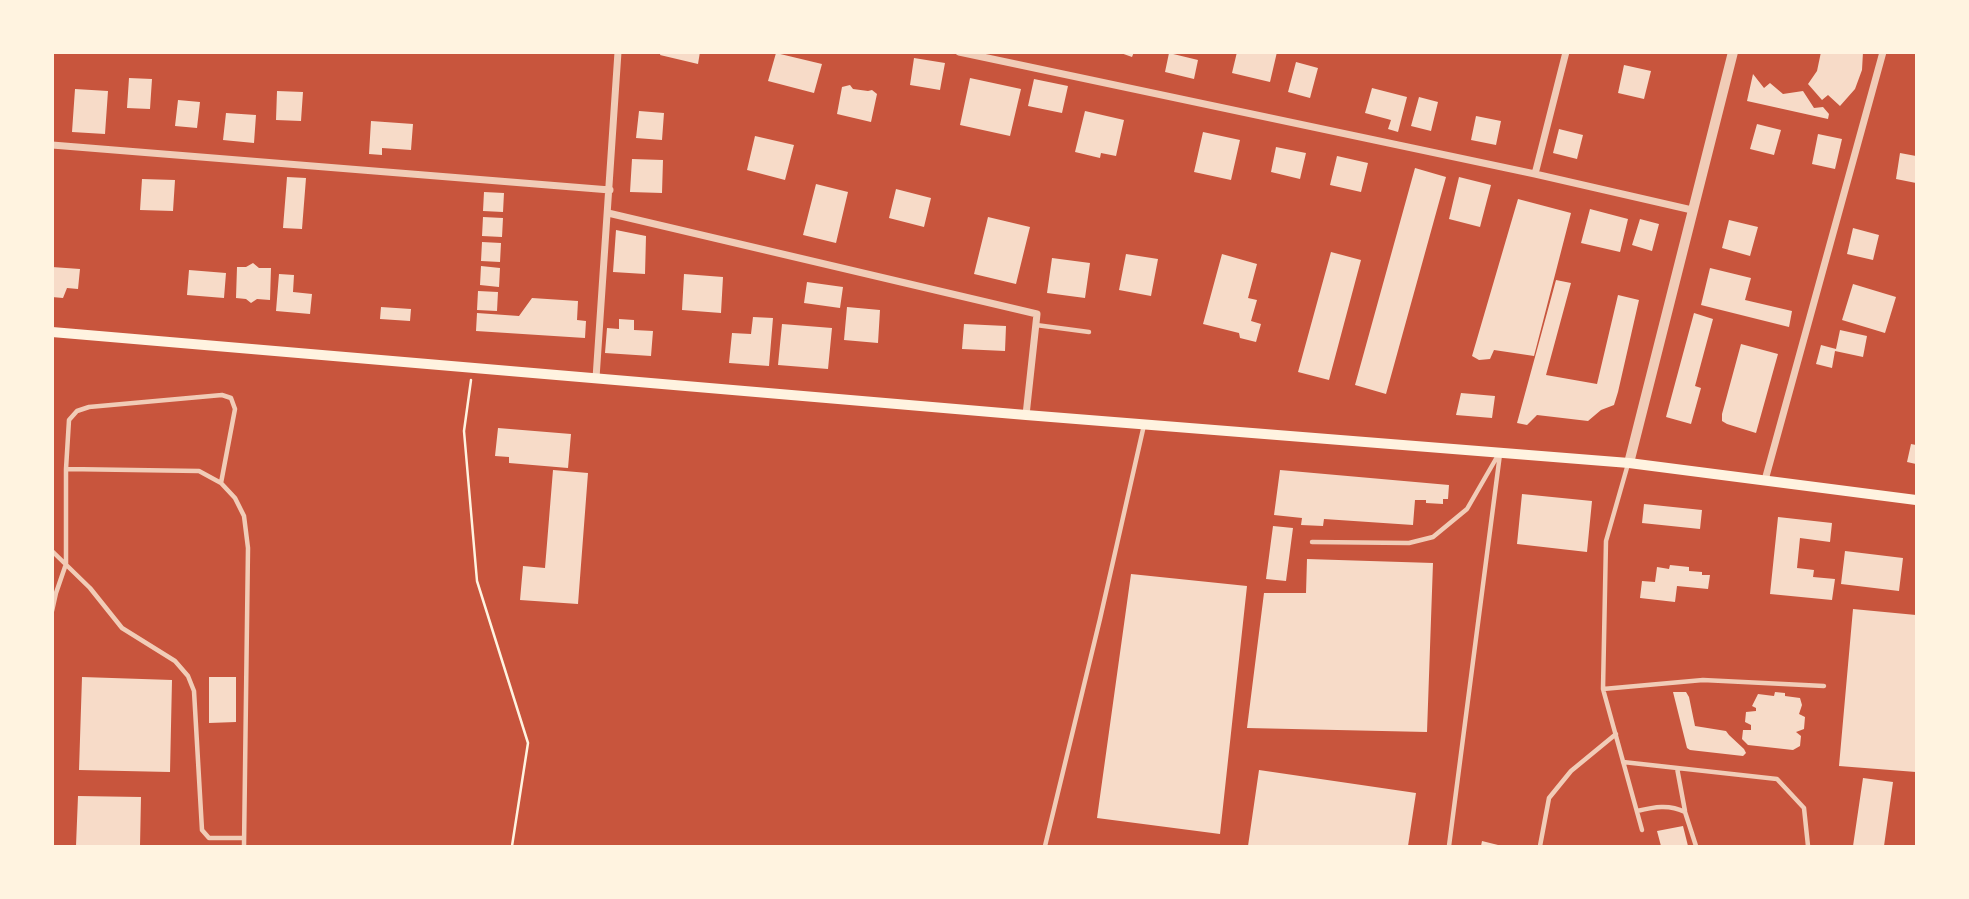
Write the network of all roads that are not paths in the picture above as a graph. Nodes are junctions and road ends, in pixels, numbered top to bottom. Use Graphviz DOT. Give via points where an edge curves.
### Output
graph roads {
  1 [pos="618,52"];
  2 [pos="959,52"];
  3 [pos="1566,52"];
  4 [pos="1733,52"];
  5 [pos="1883,52"];
  6 [pos="52,145"];
  7 [pos="1535,174"];
  8 [pos="610,190"];
  9 [pos="1692,210"];
  10 [pos="608,213"];
  11 [pos="1036,325"];
  12 [pos="52,332"];
  13 [pos="1089,332"];
  14 [pos="596,378"];
  15 [pos="1026,415"];
  16 [pos="1145,425"];
  17 [pos="1500,453"];
  18 [pos="1629,463"];
  19 [pos="66,469"];
  20 [pos="1765,480"];
  21 [pos="221,483"];
  22 [pos="1916,500"];
  23 [pos="1312,542"];
  24 [pos="52,551"];
  25 [pos="66,564"];
  26 [pos="52,611"];
  27 [pos="1824,686"];
  28 [pos="1603,689"];
  29 [pos="1616,734"];
  30 [pos="1623,762"];
  31 [pos="1677,768"];
  32 [pos="1637,811"];
  33 [pos="1685,812"];
  34 [pos="1642,830"];
  35 [pos="209,838"];
  36 [pos="244,838"];
  37 [pos="204,846"];
  38 [pos="244,846"];
  39 [pos="1045,846"];
  40 [pos="1449,846"];
  41 [pos="1539,846"];
  42 [pos="1696,846"];
  43 [pos="1808,846"];
  1 -- 8 [label="street"];
  2 -- 7 [label="street"];
  3 -- 7 [label="street"];
  4 -- 9 [label="street"];
  5 -- 20 [label="street"];
  6 -- 8 [label="street"];
  7 -- 9 [label="street"];
  8 -- 10 [label="street"];
  9 -- 18 [label="street"];
  10 -- 11 [label="street" via="1037,314"];
  10 -- 14 [label="street"];
  11 -- 13 [label="lane"];
  11 -- 15 [label="street"];
  12 -- 14 [label="main road"];
  14 -- 15 [label="main road"];
  15 -- 16 [label="main road"];
  16 -- 17 [label="main road"];
  16 -- 39 [label="lane"];
  17 -- 18 [label="main road"];
  17 -- 23 [label="lane" via="1467,509 1433,537 1409,543"];
  17 -- 40 [label="lane"];
  18 -- 20 [label="main road"];
  18 -- 28 [label="lane" via="1606,541"];
  19 -- 21 [label="lane" via="199,471"];
  19 -- 21 [label="lane" via="69,420 77,411 222,395 231,398 235,409"];
  19 -- 25 [label="lane"];
  20 -- 22 [label="main road"];
  21 -- 36 [label="lane" via="244,516 248,548"];
  24 -- 25 [label="lane"];
  25 -- 26 [label="lane"];
  25 -- 35 [label="lane" via="122,628 175,661 188,676 194,691 200,815 202,830"];
  27 -- 28 [label="lane" via="1703,680"];
  28 -- 29 [label="lane"];
  29 -- 30 [label="lane"];
  29 -- 41 [label="lane" via="1571,771 1549,799"];
  30 -- 31 [label="lane"];
  30 -- 32 [label="lane"];
  31 -- 33 [label="lane"];
  31 -- 43 [label="lane" via="1777,779 1804,808"];
  32 -- 33 [label="lane" via="1656,806"];
  32 -- 34 [label="lane"];
  33 -- 42 [label="lane"];
  35 -- 36 [label="lane"];
  35 -- 37 [label="lane"];
  36 -- 38 [label="lane"];
}
